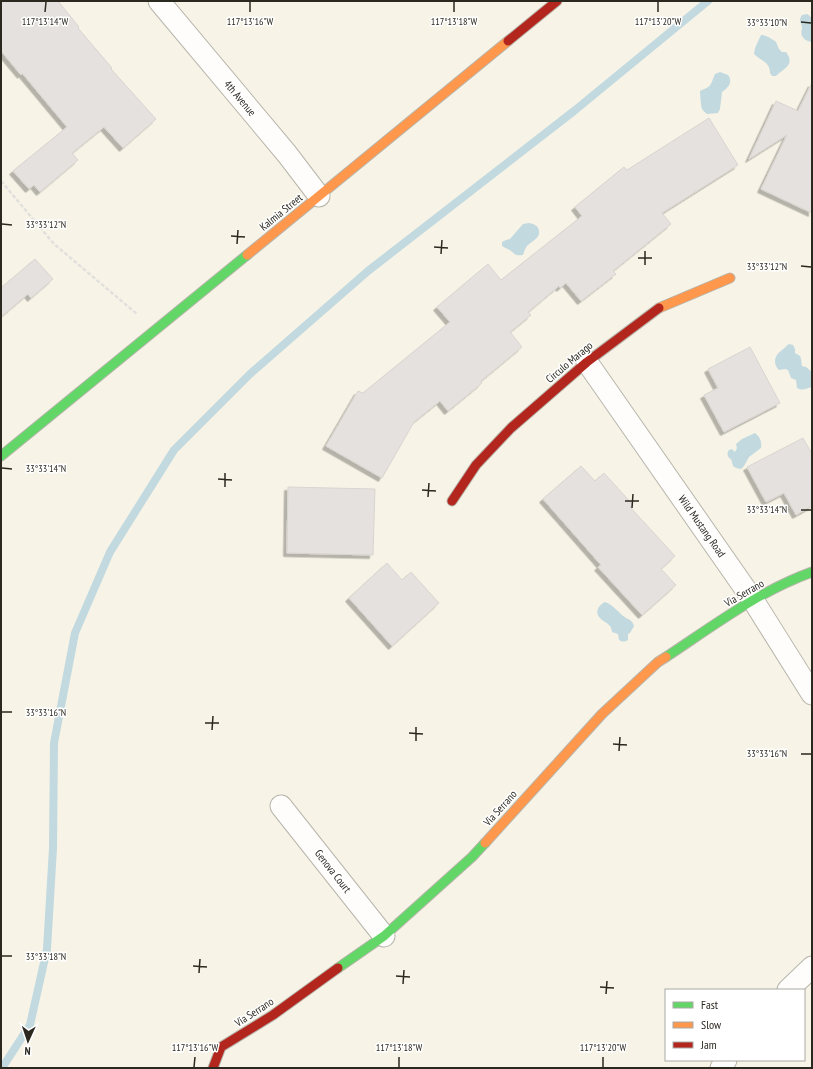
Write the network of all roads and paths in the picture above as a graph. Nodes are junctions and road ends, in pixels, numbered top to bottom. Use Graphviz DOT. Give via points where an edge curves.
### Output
graph roads {
  1 [pos="159,1"];
  2 [pos="557,1"];
  3 [pos="1,181"];
  4 [pos="319,196"];
  5 [pos="730,278"];
  6 [pos="156,330"];
  7 [pos="587,362"];
  8 [pos="1,456"];
  9 [pos="452,501"];
  10 [pos="812,572"];
  11 [pos="753,600"];
  12 [pos="812,694"];
  13 [pos="282,806"];
  14 [pos="384,936"];
  15 [pos="812,967"];
  16 [pos="789,989"];
  17 [pos="213,1068"];
  1 -- 4 [label="street, 4th Avenue"];
  2 -- 4 [label="street, Kalmia Street"];
  3 -- 6 [label="path" via="54,244"];
  4 -- 6 [label="street, Kalmia Street"];
  5 -- 7 [label="street, Circulo Marago" via="659,308"];
  6 -- 8 [label="street, Kalmia Street"];
  7 -- 9 [label="street, Circulo Marago" via="511,428 476,465"];
  7 -- 11 [label="street, Wild Mustang Road"];
  10 -- 11 [label="street, Via Serrano"];
  11 -- 12 [label="street, Wild Mustang Road"];
  11 -- 14 [label="street, Via Serrano" via="658,662 602,714 472,857"];
  13 -- 14 [label="street, Genova Court"];
  14 -- 17 [label="street, Via Serrano" via="273,1015 222,1047"];
  15 -- 16 [label="street"];
}
